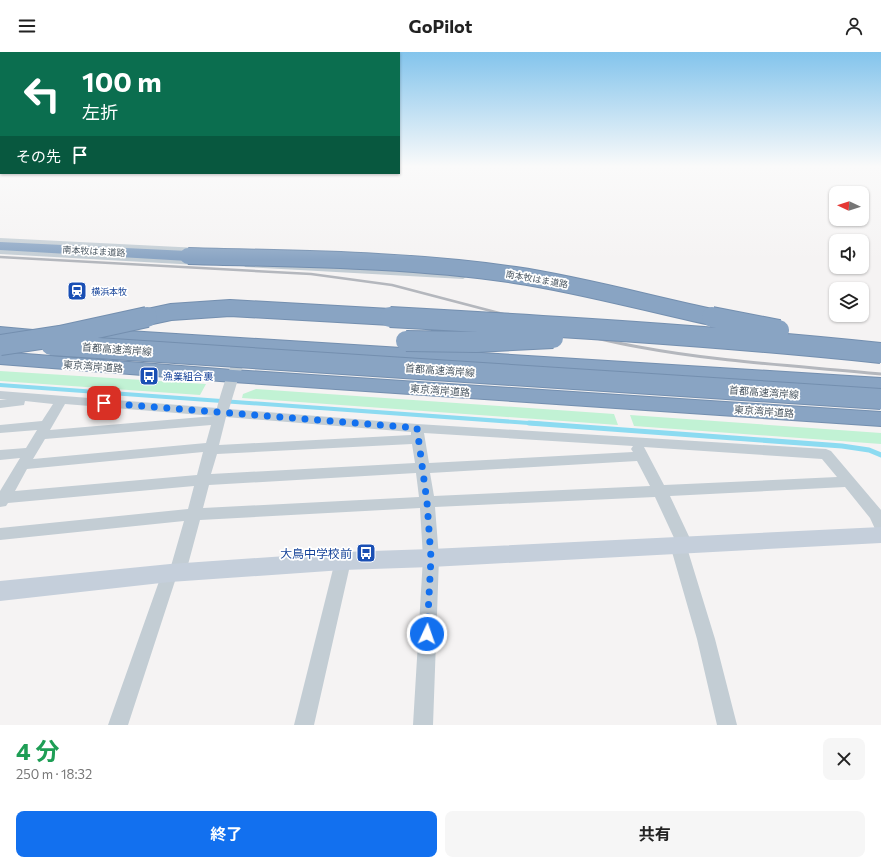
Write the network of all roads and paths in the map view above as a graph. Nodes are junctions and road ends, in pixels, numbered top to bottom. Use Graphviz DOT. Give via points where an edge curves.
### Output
graph roads {
  1 [pos="0,241"];
  2 [pos="0,246"];
  3 [pos="0,250"];
  4 [pos="537,280"];
  5 [pos="0,328"];
  6 [pos="0,333"];
  7 [pos="0,341"];
  8 [pos="207,342"];
  9 [pos="0,345"];
  10 [pos="881,347"];
  11 [pos="245,350"];
  12 [pos="881,353"];
  13 [pos="0,358"];
  14 [pos="233,376"];
  15 [pos="881,384"];
  16 [pos="881,391"];
  17 [pos="0,395"];
  18 [pos="881,399"];
  19 [pos="61,400"];
  20 [pos="0,404"];
  21 [pos="220,416"];
  22 [pos="881,419"];
  23 [pos="0,429"];
  24 [pos="43,430"];
  25 [pos="418,434"];
  26 [pos="635,443"];
  27 [pos="211,449"];
  28 [pos="29,453"];
  29 [pos="0,455"];
  30 [pos="642,456"];
  31 [pos="22,465"];
  32 [pos="422,469"];
  33 [pos="203,480"];
  34 [pos="849,482"];
  35 [pos="660,491"];
  36 [pos="3,494"];
  37 [pos="427,502"];
  38 [pos="194,514"];
  39 [pos="881,527"];
  40 [pos="0,534"];
  41 [pos="881,535"];
  42 [pos="682,545"];
  43 [pos="431,558"];
  44 [pos="343,561"];
  45 [pos="174,572"];
  46 [pos="0,591"];
  47 [pos="118,725"];
  48 [pos="304,725"];
  49 [pos="423,725"];
  50 [pos="727,725"];
  1 -- 4 [label="street" via="451,264 514,272"];
  2 -- 10 [label="highway, 南本牧はま道路, bridge" via="188,256 484,278 541,287 728,326"];
  3 -- 4 [label="street"];
  4 -- 10 [label="street" via="595,292 729,328"];
  5 -- 8 [label="highway, 首都高速湾岸線, bridge"];
  6 -- 11 [label="highway"];
  7 -- 18 [label="highway, 首都高速湾岸線, bridge"];
  8 -- 10 [label="highway, bridge" via="300,339 476,342 627,335"];
  8 -- 15 [label="highway, 首都高速湾岸線"];
  9 -- 12 [label="highway, bridge" via="60,336 171,312 230,308 635,331"];
  11 -- 14 [label="street"];
  11 -- 16 [label="highway"];
  13 -- 14 [label="highway, 東京湾岸道路"];
  14 -- 21 [label="street"];
  14 -- 22 [label="highway, 東京湾岸道路"];
  17 -- 19 [label="street"];
  19 -- 20 [label="street"];
  19 -- 21 [label="street"];
  19 -- 24 [label="street"];
  21 -- 24 [label="street"];
  21 -- 25 [label="street"];
  21 -- 27 [label="street"];
  23 -- 24 [label="street"];
  24 -- 28 [label="street"];
  25 -- 26 [label="street"];
  25 -- 27 [label="street"];
  25 -- 32 [label="street"];
  26 -- 30 [label="street"];
  26 -- 34 [label="street" via="826,454"];
  27 -- 31 [label="street"];
  27 -- 33 [label="street"];
  28 -- 29 [label="street"];
  28 -- 31 [label="street"];
  30 -- 32 [label="street"];
  30 -- 35 [label="street"];
  31 -- 36 [label="street"];
  32 -- 33 [label="street"];
  32 -- 37 [label="street"];
  33 -- 36 [label="street"];
  33 -- 38 [label="street"];
  34 -- 35 [label="street"];
  34 -- 39 [label="street" via="877,516"];
  35 -- 37 [label="street"];
  35 -- 42 [label="street"];
  37 -- 38 [label="street"];
  37 -- 43 [label="street"];
  38 -- 40 [label="street"];
  38 -- 45 [label="street"];
  41 -- 42 [label="street"];
  42 -- 43 [label="street"];
  42 -- 50 [label="street"];
  43 -- 44 [label="street"];
  43 -- 49 [label="street"];
  44 -- 45 [label="street"];
  44 -- 48 [label="street"];
  45 -- 46 [label="street"];
  45 -- 47 [label="street"];
}
